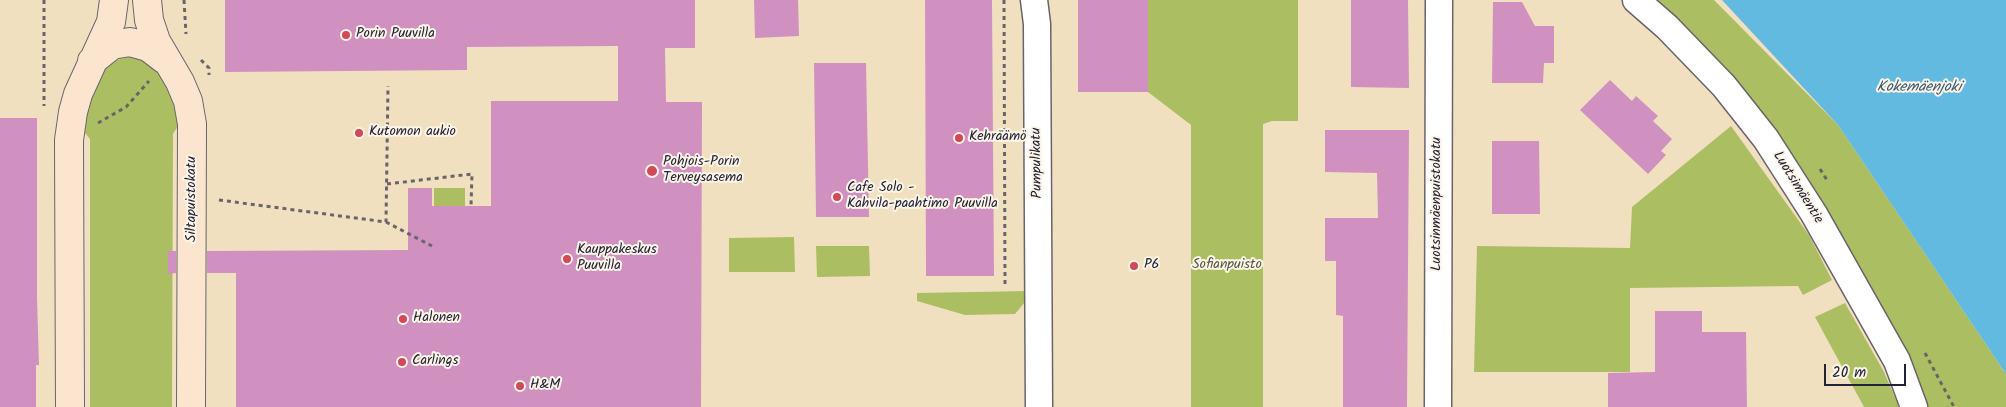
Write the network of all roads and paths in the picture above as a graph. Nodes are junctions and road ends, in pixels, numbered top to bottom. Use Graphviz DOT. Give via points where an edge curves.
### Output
graph roads {
  1 [pos="114,0"];
  2 [pos="147,0"];
  3 [pos="1004,0"];
  4 [pos="1034,0"];
  5 [pos="1439,0"];
  6 [pos="1636,0"];
  7 [pos="165,60"];
  8 [pos="92,61"];
  9 [pos="388,86"];
  10 [pos="71,128"];
  11 [pos="386,184"];
  12 [pos="210,198"];
  13 [pos="471,206"];
  14 [pos="386,222"];
  15 [pos="432,246"];
  16 [pos="1005,284"];
  17 [pos="70,407"];
  18 [pos="191,407"];
  19 [pos="1039,407"];
  20 [pos="1438,407"];
  21 [pos="1914,407"];
  1 -- 8 [label="main road" via="111,22"];
  2 -- 7 [label="main road, Siltapuistokatu" via="149,20"];
  3 -- 16 [label="path"];
  4 -- 19 [label="street, Pumpulikatu" via="1037,24"];
  5 -- 20 [label="street, Luotsinmäenpuistokatu"];
  6 -- 21 [label="street, Luotsimäentie" via="1724,86 1766,139 1814,214 1897,361"];
  7 -- 8 [label="main road" via="148,47 130,42 112,45"];
  7 -- 10 [label="path" via="126,107 104,121"];
  7 -- 18 [label="main road, Siltapuistokatu" via="180,82 192,124"];
  8 -- 10 [label="main road" via="78,94"];
  9 -- 11 [label="path"];
  10 -- 17 [label="main road"];
  11 -- 13 [label="path" via="472,174"];
  11 -- 14 [label="path"];
  12 -- 14 [label="path"];
  14 -- 15 [label="path"];
}
